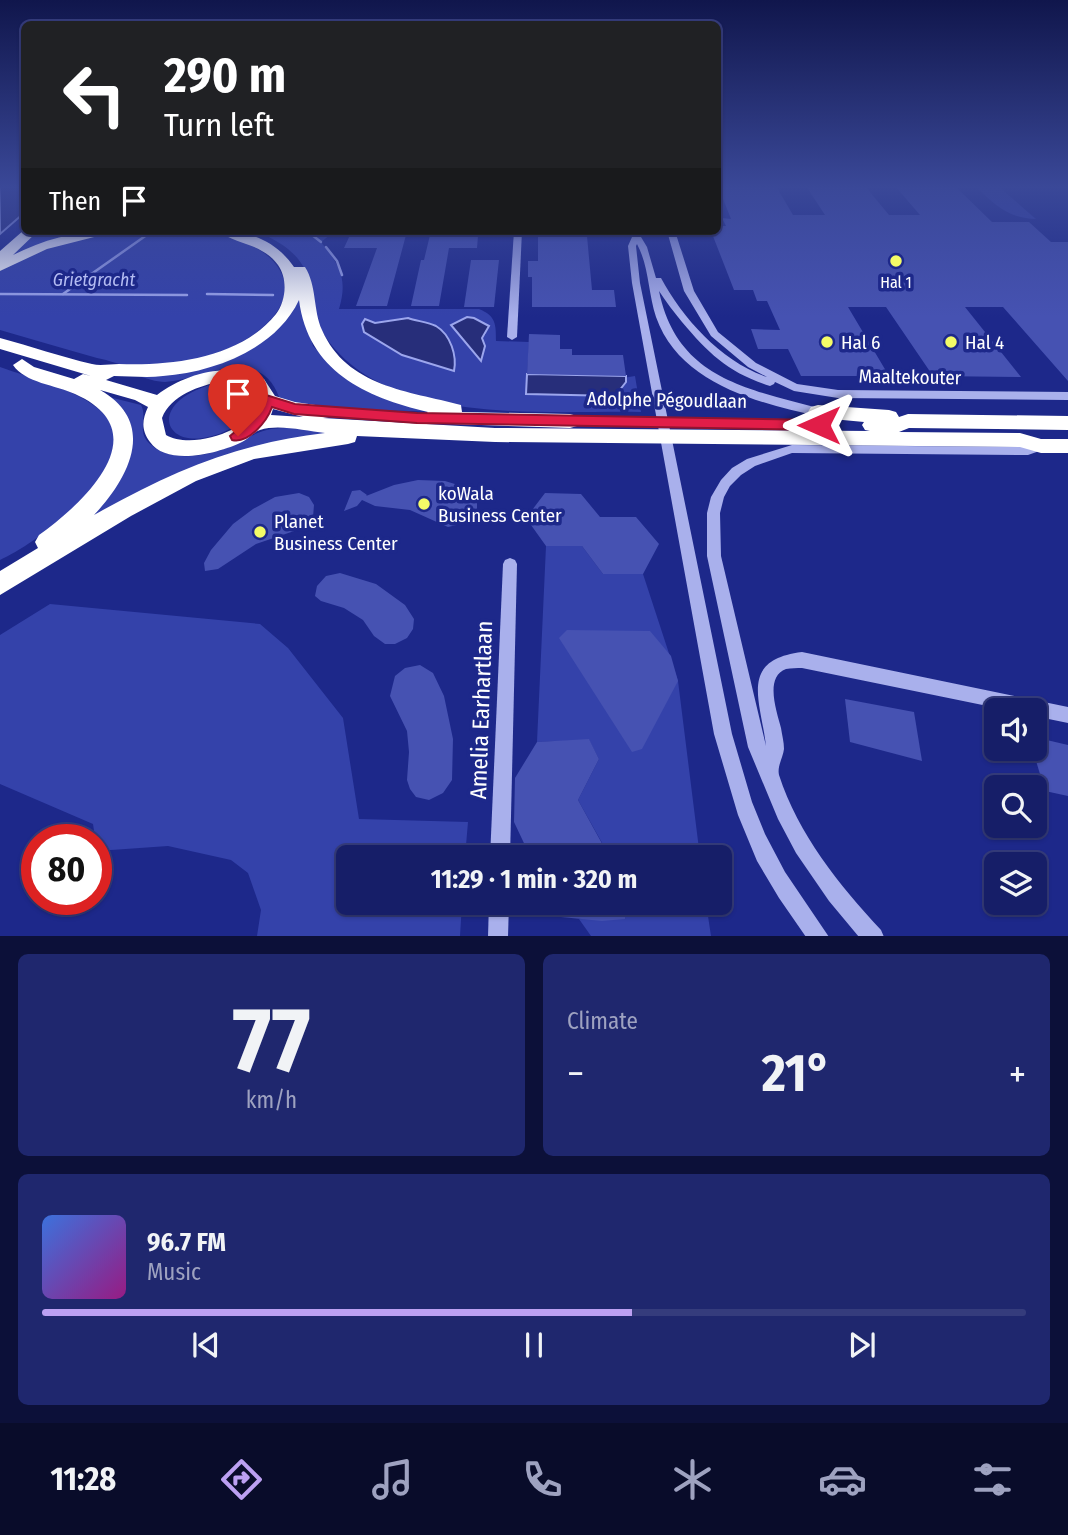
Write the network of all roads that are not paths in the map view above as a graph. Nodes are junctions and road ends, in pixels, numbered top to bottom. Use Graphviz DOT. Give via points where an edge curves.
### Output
graph roads {
  1 [pos="19,230"];
  2 [pos="26,235"];
  3 [pos="85,235"];
  4 [pos="236,235"];
  5 [pos="255,235"];
  6 [pos="518,235"];
  7 [pos="635,235"];
  8 [pos="636,235"];
  9 [pos="672,235"];
  10 [pos="0,248"];
  11 [pos="0,259"];
  12 [pos="0,267"];
  13 [pos="650,273"];
  14 [pos="512,337"];
  15 [pos="0,343"];
  16 [pos="0,358"];
  17 [pos="22,365"];
  18 [pos="94,371"];
  19 [pos="184,386"];
  20 [pos="793,387"];
  21 [pos="1068,396"];
  22 [pos="266,400"];
  23 [pos="160,405"];
  24 [pos="818,412"];
  25 [pos="474,419"];
  26 [pos="908,421"];
  27 [pos="1068,423"];
  28 [pos="254,424"];
  29 [pos="402,431"];
  30 [pos="1041,446"];
  31 [pos="1068,446"];
  32 [pos="510,564"];
  33 [pos="0,570"];
  34 [pos="0,584"];
  35 [pos="713,684"];
  36 [pos="1068,715"];
  37 [pos="770,768"];
  38 [pos="500,845"];
  39 [pos="499,915"];
  40 [pos="498,936"];
  41 [pos="819,936"];
  42 [pos="874,936"];
  1 -- 10 [label="highway"];
  2 -- 11 [label="highway"];
  3 -- 12 [label="highway" via="42,246"];
  4 -- 18 [label="highway" via="275,253 290,273 293,292 273,326 240,349 192,366 146,372"];
  5 -- 25 [label="highway" via="294,260 304,280 317,340 341,366 398,397 463,411"];
  6 -- 14 [label="street"];
  7 -- 35 [label="street" via="636,283"];
  8 -- 13 [label="street"];
  9 -- 20 [label="street, Maaltekouter" via="689,291 714,334 752,365"];
  13 -- 20 [label="street" via="709,349 750,375"];
  13 -- 24 [label="street, Adolphe Pégoudlaan" via="663,324 696,364 760,398"];
  15 -- 18 [label="highway"];
  16 -- 17 [label="highway"];
  17 -- 23 [label="highway" via="141,395"];
  17 -- 33 [label="highway" via="99,399 117,416 124,437 119,463 88,509 46,543"];
  18 -- 19 [label="highway" via="151,386"];
  19 -- 22 [label="highway" via="222,374 239,375 263,388"];
  19 -- 23 [label="highway"];
  20 -- 21 [label="street, Maaltekouter" via="838,394"];
  22 -- 25 [label="highway, Adolphe Pégoudlaan" via="294,409"];
  22 -- 28 [label="highway"];
  23 -- 28 [label="highway" via="153,431 161,441 176,447 218,444"];
  24 -- 26 [label="highway"];
  25 -- 26 [label="highway, Adolphe Pégoudlaan" via="894,426"];
  26 -- 27 [label="highway, Adolphe Pégoudlaan"];
  28 -- 29 [label="highway, Adolphe Pégoudlaan" via="276,421"];
  29 -- 30 [label="highway, Adolphe Pégoudlaan" via="1020,440"];
  29 -- 34 [label="highway" via="380,438 296,443 211,466 169,485"];
  30 -- 31 [label="highway, Adolphe Pégoudlaan"];
  30 -- 37 [label="street" via="1028,450 792,449 743,466 729,478 712,511 710,532 757,747"];
  32 -- 38 [label="street, Amelia Earhartlaan"];
  35 -- 41 [label="street" via="735,778 758,841 787,894"];
  36 -- 37 [label="street" via="787,660 776,664 766,682 776,748"];
  37 -- 42 [label="street" via="799,840 825,880"];
  39 -- 40 [label="street"];
}
